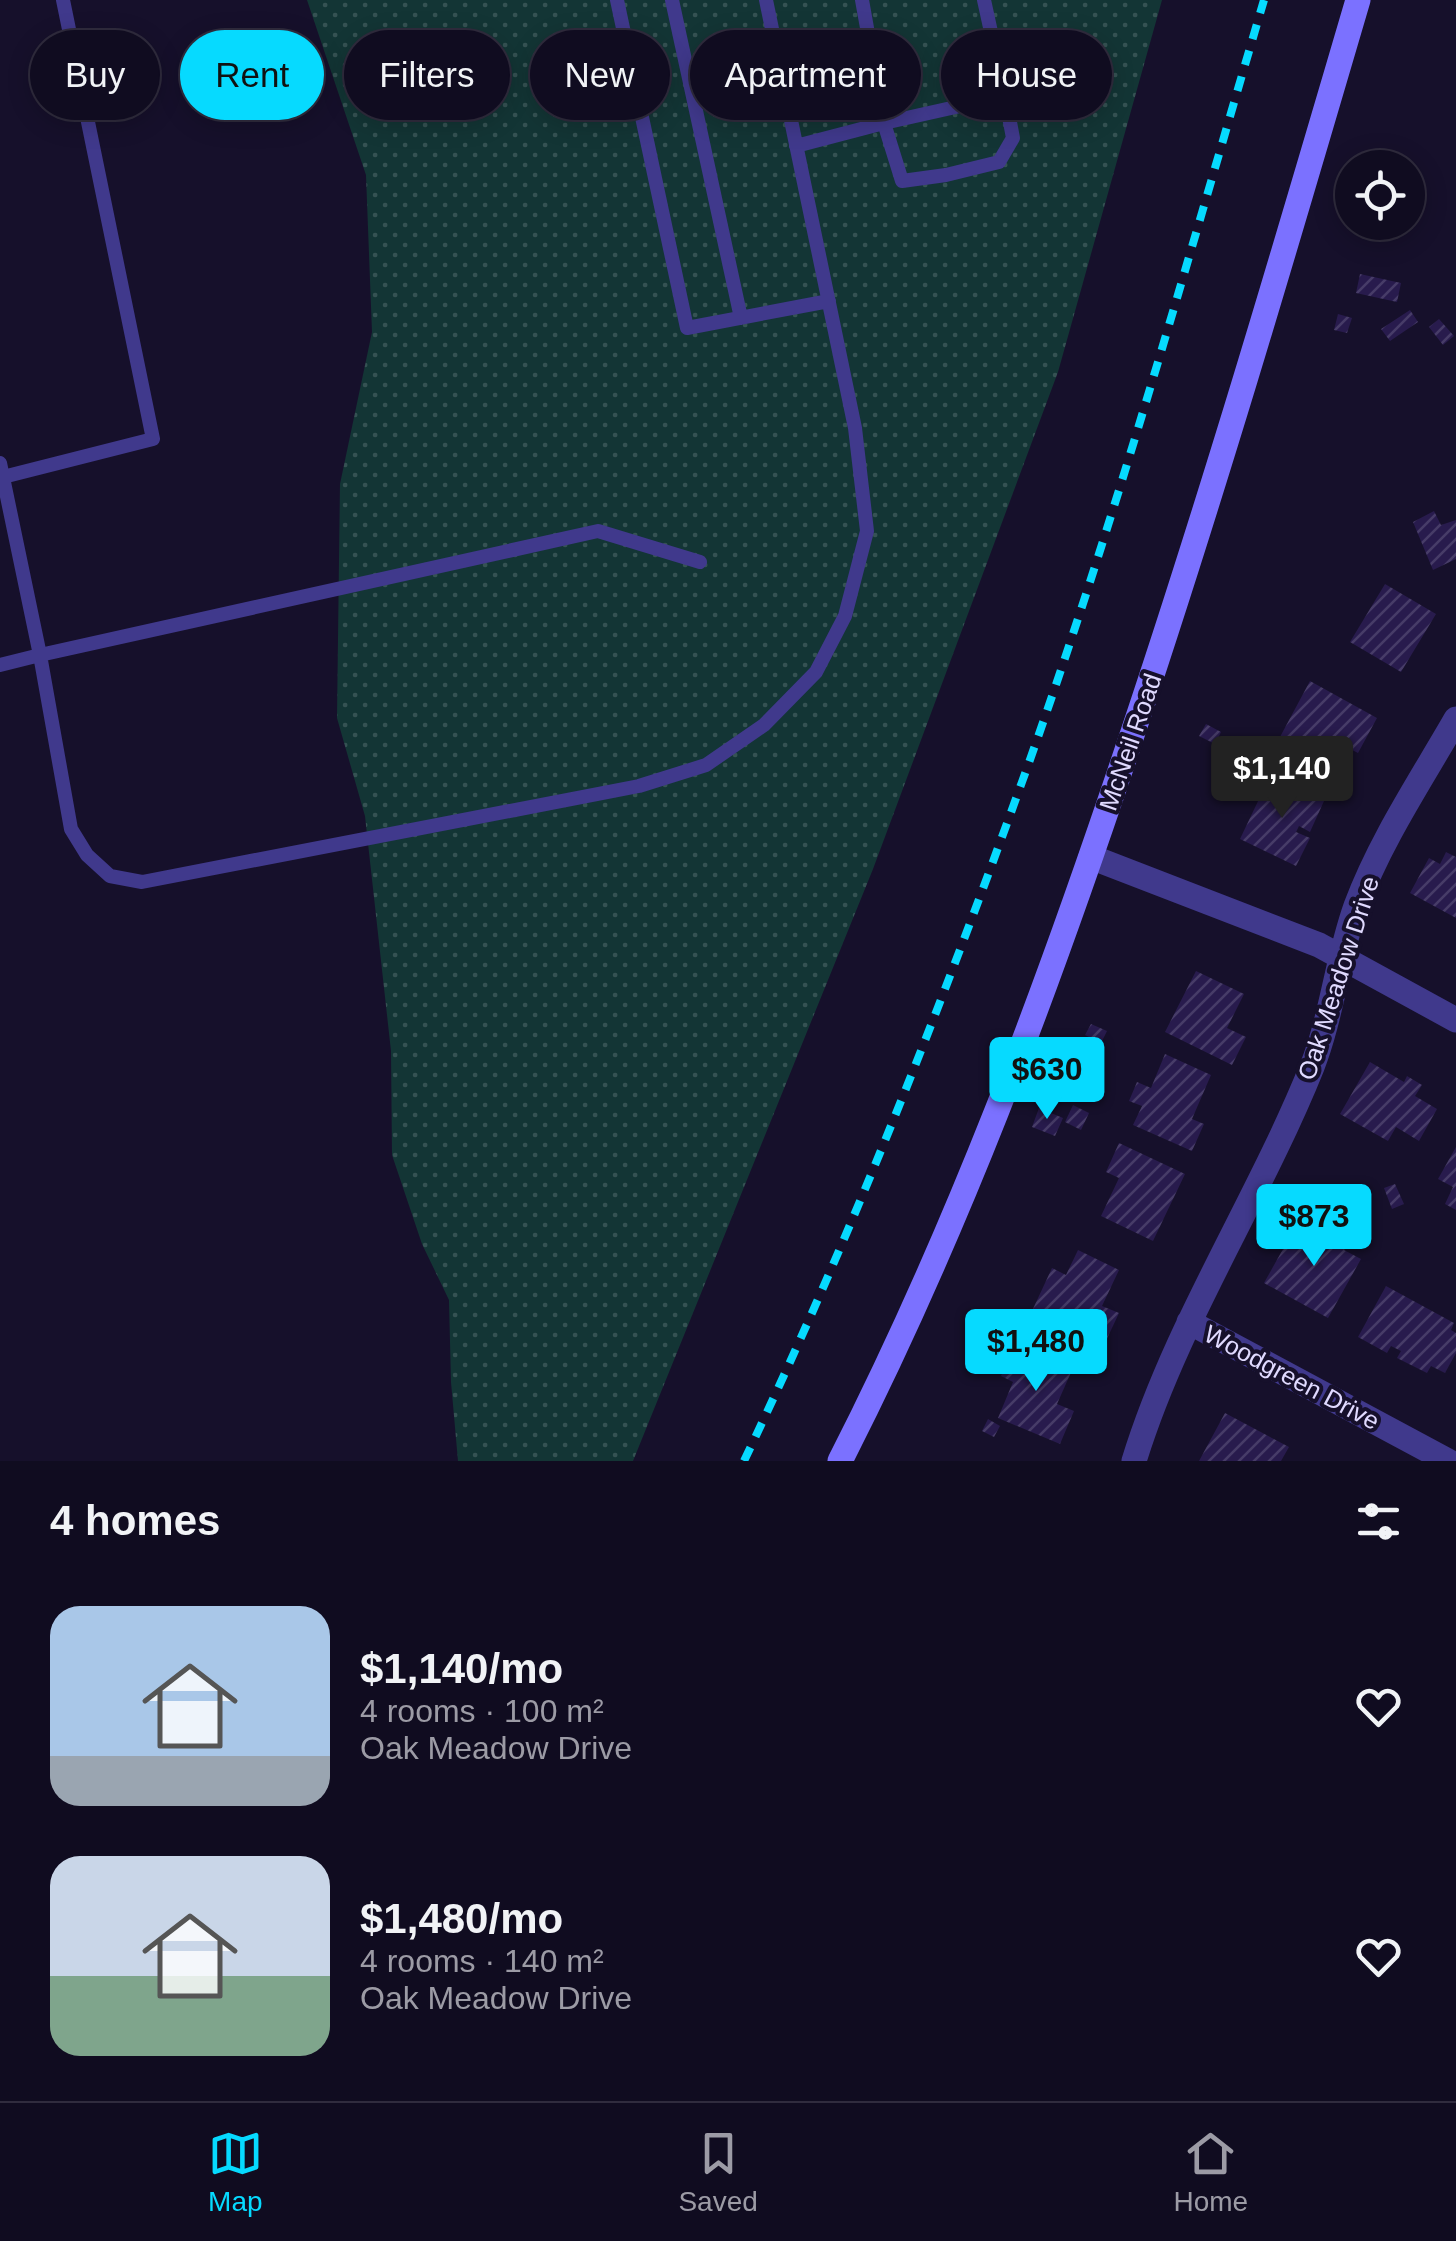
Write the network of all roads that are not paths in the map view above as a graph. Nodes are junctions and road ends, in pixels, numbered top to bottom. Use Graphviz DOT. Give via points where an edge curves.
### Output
graph roads {
  1 [pos="62,0"];
  2 [pos="617,0"];
  3 [pos="672,0"];
  4 [pos="766,0"];
  5 [pos="862,0"];
  6 [pos="984,0"];
  7 [pos="1358,0"];
  8 [pos="990,30"];
  9 [pos="941,110"];
  10 [pos="1009,120"];
  11 [pos="884,123"];
  12 [pos="796,146"];
  13 [pos="829,301"];
  14 [pos="741,318"];
  15 [pos="1,470"];
  16 [pos="700,562"];
  17 [pos="40,655"];
  18 [pos="0,664"];
  19 [pos="1456,719"];
  20 [pos="1091,857"];
  21 [pos="1342,955"];
  22 [pos="1456,1020"];
  23 [pos="1190,1322"];
  24 [pos="840,1461"];
  25 [pos="1134,1461"];
  26 [pos="1448,1461"];
  1 -- 15 [label="lane" via="153,439"];
  2 -- 14 [label="lane" via="686,328"];
  3 -- 14 [label="lane"];
  4 -- 12 [label="lane"];
  5 -- 11 [label="lane"];
  6 -- 8 [label="lane"];
  7 -- 20 [label="main road, McNeil Road" via="1175,607"];
  9 -- 11 [label="lane"];
  10 -- 11 [label="lane" via="1012,138 999,162 902,180"];
  11 -- 12 [label="lane"];
  12 -- 13 [label="lane"];
  13 -- 14 [label="lane"];
  13 -- 17 [label="lane" via="867,531 845,616 816,672 764,725 706,765 639,786 142,882 110,876 71,829"];
  15 -- 17 [label="lane"];
  16 -- 17 [label="lane" via="598,531"];
  17 -- 18 [label="lane"];
  19 -- 21 [label="street, Oak Meadow Drive" via="1375,862"];
  20 -- 21 [label="street"];
  20 -- 24 [label="main road, McNeil Road" via="1000,1104 894,1354"];
  21 -- 22 [label="street"];
  21 -- 23 [label="street, Oak Meadow Drive" via="1312,1066"];
  23 -- 25 [label="street, Oak Meadow Drive" via="1150,1406"];
  23 -- 26 [label="street, Woodgreen Drive"];
}
